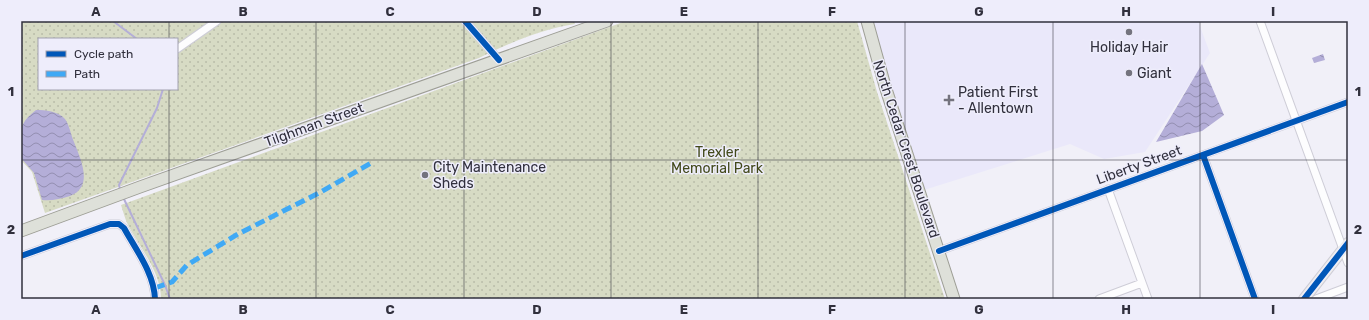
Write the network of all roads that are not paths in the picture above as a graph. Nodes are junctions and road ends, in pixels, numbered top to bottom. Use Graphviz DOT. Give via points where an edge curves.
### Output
graph roads {
  1 [pos="217,21"];
  2 [pos="465,21"];
  3 [pos="607,21"];
  4 [pos="867,21"];
  5 [pos="1260,21"];
  6 [pos="178,49"];
  7 [pos="499,60"];
  8 [pos="1348,102"];
  9 [pos="1297,121"];
  10 [pos="1203,155"];
  11 [pos="1108,189"];
  12 [pos="21,231"];
  13 [pos="1346,246"];
  14 [pos="939,251"];
  15 [pos="21,256"];
  16 [pos="1348,263"];
  17 [pos="1142,283"];
  18 [pos="1348,287"];
  19 [pos="155,299"];
  20 [pos="954,299"];
  21 [pos="1100,299"];
  22 [pos="1148,299"];
  23 [pos="1255,299"];
  24 [pos="1304,299"];
  25 [pos="1316,299"];
  1 -- 6 [label="street"];
  2 -- 7 [label="street"];
  3 -- 7 [label="main road, Tilghman Street"];
  4 -- 14 [label="main road, North Cedar Crest Boulevard" via="884,86"];
  5 -- 9 [label="street"];
  7 -- 12 [label="main road, Tilghman Street"];
  8 -- 9 [label="street, Liberty Street"];
  9 -- 10 [label="street, Liberty Street"];
  9 -- 13 [label="street"];
  10 -- 11 [label="street, Liberty Street"];
  10 -- 23 [label="street"];
  11 -- 14 [label="street, Liberty Street"];
  11 -- 17 [label="street"];
  13 -- 16 [label="street"];
  13 -- 24 [label="street"];
  14 -- 20 [label="main road, North Cedar Crest Boulevard"];
  15 -- 19 [label="street" via="110,224 119,224 124,228 151,277"];
  17 -- 21 [label="street"];
  17 -- 22 [label="street"];
  18 -- 25 [label="street"];
}
